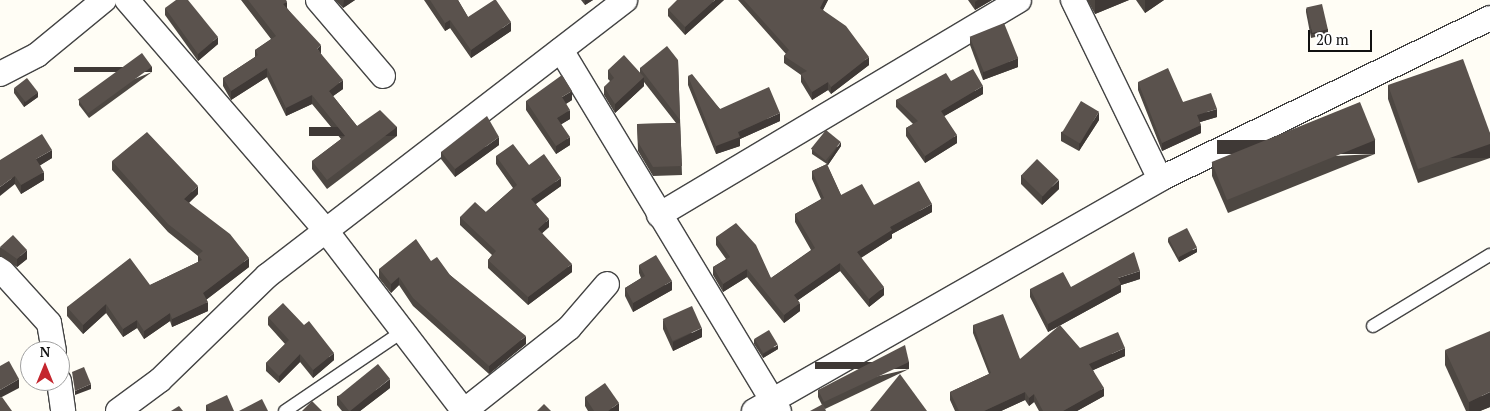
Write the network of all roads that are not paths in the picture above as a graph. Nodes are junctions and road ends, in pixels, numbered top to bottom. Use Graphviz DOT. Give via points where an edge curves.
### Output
graph roads {
  1 [pos="104,0"];
  2 [pos="127,0"];
  3 [pos="318,0"];
  4 [pos="625,0"];
  5 [pos="1019,0"];
  6 [pos="1072,0"];
  7 [pos="1490,18"];
  8 [pos="561,50"];
  9 [pos="0,74"];
  10 [pos="383,76"];
  11 [pos="1160,179"];
  12 [pos="659,215"];
  13 [pos="327,232"];
  14 [pos="1490,255"];
  15 [pos="0,269"];
  16 [pos="607,284"];
  17 [pos="1373,326"];
  18 [pos="403,330"];
  19 [pos="52,341"];
  20 [pos="60,391"];
  21 [pos="769,407"];
  22 [pos="63,411"];
  23 [pos="118,411"];
  24 [pos="285,411"];
  25 [pos="464,411"];
  1 -- 9 [label="street" via="37,55"];
  2 -- 13 [label="street"];
  3 -- 10 [label="street"];
  4 -- 8 [label="street"];
  5 -- 12 [label="street"];
  6 -- 11 [label="street"];
  7 -- 11 [label="street"];
  8 -- 12 [label="street"];
  8 -- 13 [label="street"];
  11 -- 21 [label="street"];
  12 -- 21 [label="street"];
  13 -- 18 [label="street"];
  13 -- 23 [label="street" via="267,276 160,380"];
  14 -- 17 [label="lane"];
  15 -- 19 [label="street" via="49,323"];
  16 -- 25 [label="street" via="569,328"];
  18 -- 24 [label="lane"];
  18 -- 25 [label="street"];
  20 -- 22 [label="street"];
}
